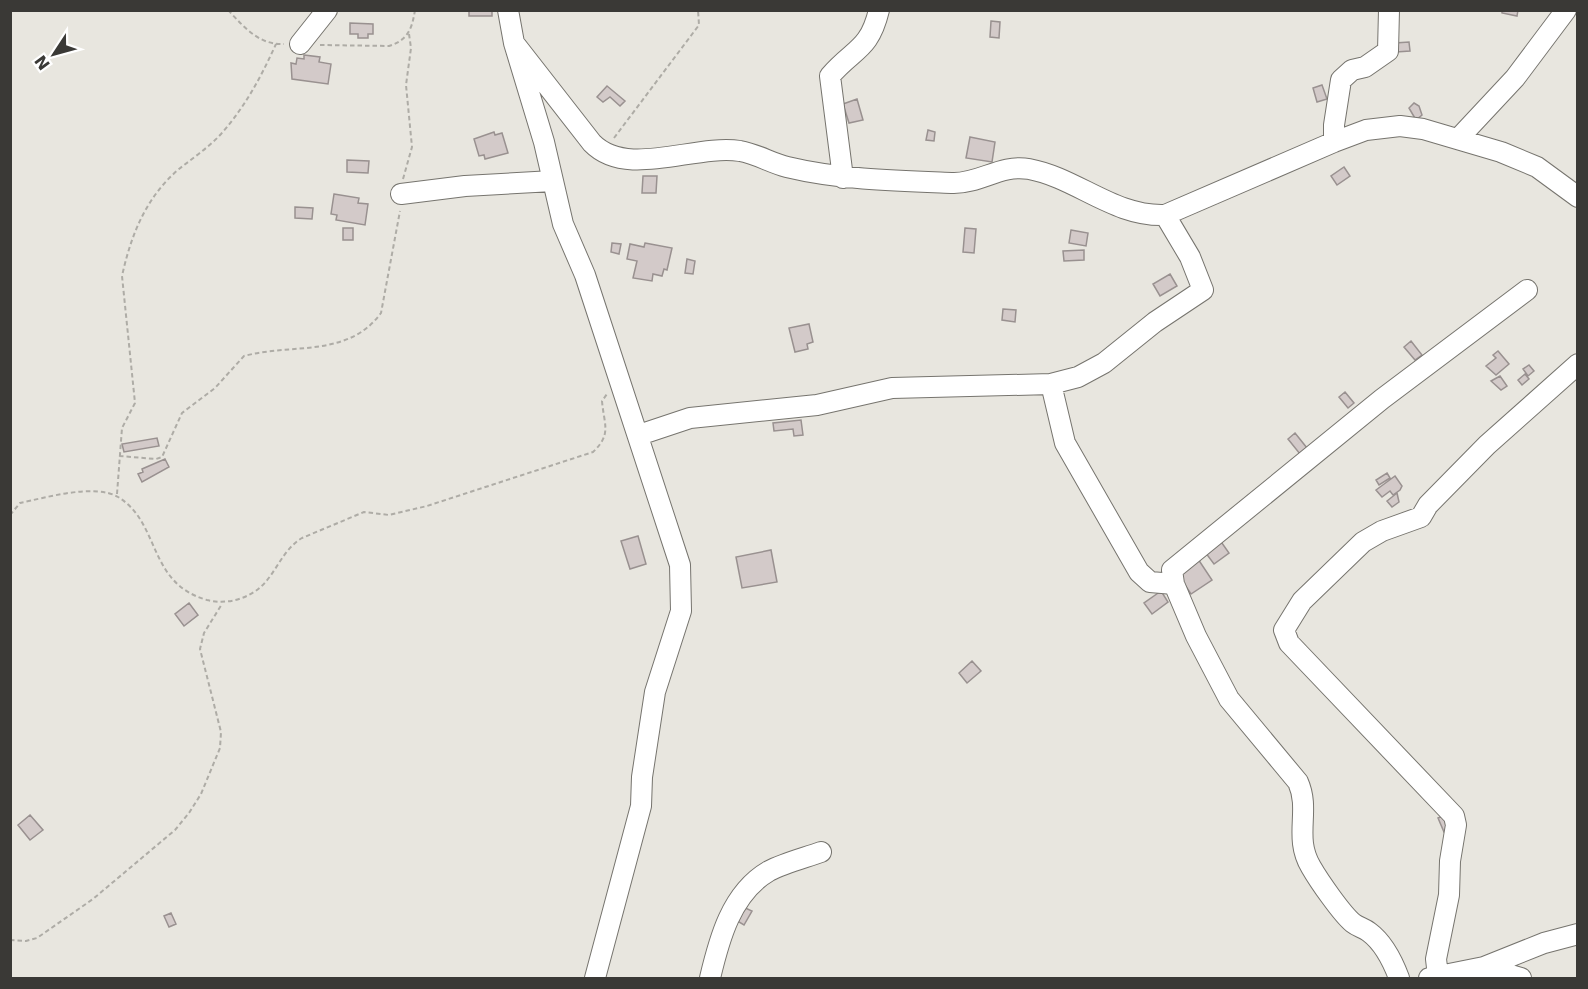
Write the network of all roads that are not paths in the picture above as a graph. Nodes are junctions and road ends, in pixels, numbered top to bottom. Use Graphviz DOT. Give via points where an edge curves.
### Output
graph roads {
  1 [pos="327,10"];
  2 [pos="508,10"];
  3 [pos="879,10"];
  4 [pos="1389,10"];
  5 [pos="1566,10"];
  6 [pos="514,43"];
  7 [pos="300,44"];
  8 [pos="1458,139"];
  9 [pos="1334,142"];
  10 [pos="843,178"];
  11 [pos="553,181"];
  12 [pos="401,194"];
  13 [pos="1578,197"];
  14 [pos="1165,215"];
  15 [pos="1527,290"];
  16 [pos="1578,364"];
  17 [pos="1051,384"];
  18 [pos="639,435"];
  19 [pos="1174,584"];
  20 [pos="821,852"];
  21 [pos="1578,934"];
  22 [pos="1484,967"];
  23 [pos="1433,977"];
  24 [pos="595,978"];
  25 [pos="710,978"];
  26 [pos="1399,978"];
  27 [pos="1521,978"];
  1 -- 7 [label="street"];
  2 -- 6 [label="street"];
  3 -- 10 [label="street" via="872,36 864,47 830,76"];
  4 -- 9 [label="street" via="1388,51 1341,80"];
  5 -- 8 [label="street" via="1515,78"];
  6 -- 10 [label="street" via="567,115 602,153 621,160 741,151 785,167"];
  6 -- 11 [label="street"];
  8 -- 9 [label="street" via="1400,126 1366,130"];
  8 -- 13 [label="street" via="1537,167"];
  9 -- 14 [label="street"];
  10 -- 14 [label="street" via="957,183 1011,167 1031,170 1121,208 1149,216"];
  11 -- 12 [label="street"];
  11 -- 18 [label="street" via="563,224 585,275"];
  14 -- 17 [label="street" via="1190,257 1203,290 1104,363 1078,377"];
  15 -- 19 [label="street" via="1382,399 1174,567"];
  16 -- 23 [label="street" via="1486,445 1428,505 1421,518 1363,542 1302,601 1284,630 1289,643 1454,816 1449,895"];
  17 -- 18 [label="street" via="892,388 817,405 690,418"];
  17 -- 19 [label="street" via="1065,443 1139,572 1150,582"];
  18 -- 24 [label="street" via="680,565 681,611 655,692 641,806"];
  19 -- 26 [label="street" via="1229,699 1298,782 1304,809 1302,849 1311,868 1351,922 1383,946"];
  20 -- 25 [label="street" via="768,872 746,891 721,933"];
  21 -- 22 [label="street"];
  22 -- 23 [label="street"];
  22 -- 27 [label="street"];
}
